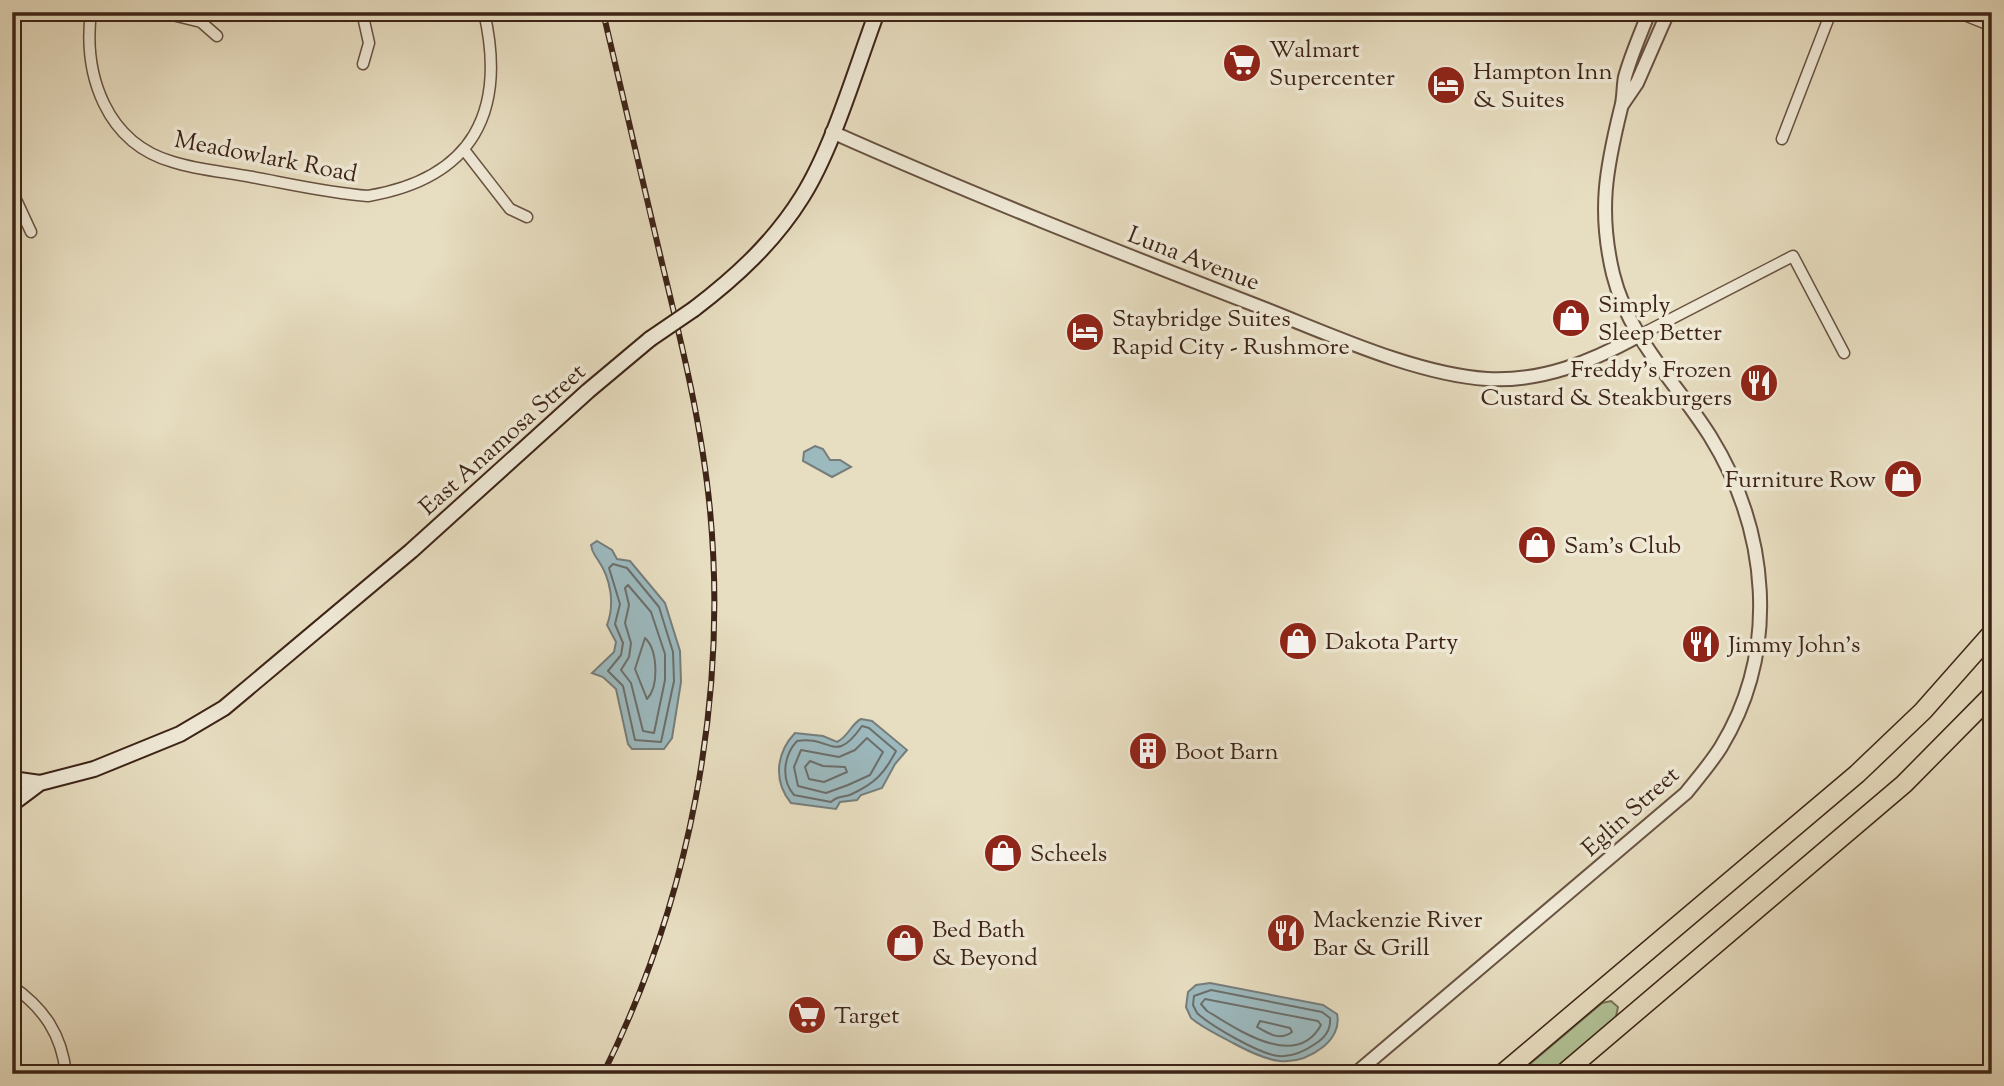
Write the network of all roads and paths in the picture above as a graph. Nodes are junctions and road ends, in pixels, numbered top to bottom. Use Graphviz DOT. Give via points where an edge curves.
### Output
graph roads {
  1 [pos="91,12"];
  2 [pos="160,12"];
  3 [pos="362,12"];
  4 [pos="484,12"];
  5 [pos="877,12"];
  6 [pos="1649,12"];
  7 [pos="1668,12"];
  8 [pos="1831,12"];
  9 [pos="1957,12"];
  10 [pos="1992,26"];
  11 [pos="217,36"];
  12 [pos="363,64"];
  13 [pos="1622,105"];
  14 [pos="832,132"];
  15 [pos="1782,139"];
  16 [pos="465,151"];
  17 [pos="12,191"];
  18 [pos="23,216"];
  19 [pos="527,217"];
  20 [pos="12,222"];
  21 [pos="31,232"];
  22 [pos="1638,336"];
  23 [pos="1844,353"];
  24 [pos="1992,634"];
  25 [pos="1992,695"];
  26 [pos="12,779"];
  27 [pos="40,783"];
  28 [pos="12,804"];
  29 [pos="12,986"];
  30 [pos="66,1074"];
  31 [pos="1355,1074"];
  32 [pos="1502,1074"];
  33 [pos="1563,1074"];
  1 -- 16 [label="street, Meadowlark Road" via="88,40 97,93 130,137 173,162 368,196 399,191"];
  2 -- 11 [label="street" via="201,22"];
  3 -- 12 [label="street" via="369,43"];
  4 -- 16 [label="street, Meadowlark Road" via="493,69 490,96"];
  5 -- 14 [label="main road, East Anamosa Street"];
  6 -- 13 [label="street, Eglin Street" via="1625,78"];
  7 -- 13 [label="street, Eglin Street" via="1637,83"];
  8 -- 15 [label="street"];
  9 -- 10 [label="street"];
  13 -- 22 [label="street, Eglin Street" via="1607,162 1605,222 1614,276"];
  14 -- 22 [label="street, Luna Avenue" via="1047,224 1451,375 1502,379 1550,373 1598,357"];
  14 -- 27 [label="main road, East Anamosa Street, bridge" via="803,196 765,246 728,283 588,391 411,551 224,708 142,752"];
  16 -- 19 [label="street" via="510,209"];
  17 -- 18 [label="street"];
  18 -- 20 [label="street"];
  18 -- 21 [label="street"];
  22 -- 23 [label="street, Luna Avenue" via="1793,256"];
  22 -- 31 [label="street, Eglin Street" via="1710,438 1752,531 1762,613 1744,698 1721,748 1686,793"];
  24 -- 32 [label="highway" via="1923,711 1857,774"];
  25 -- 33 [label="highway" via="1905,784"];
  26 -- 27 [label="main road, East Anamosa Street"];
  27 -- 28 [label="main road, East Anamosa Street"];
  29 -- 30 [label="street" via="49,1021"];
}
